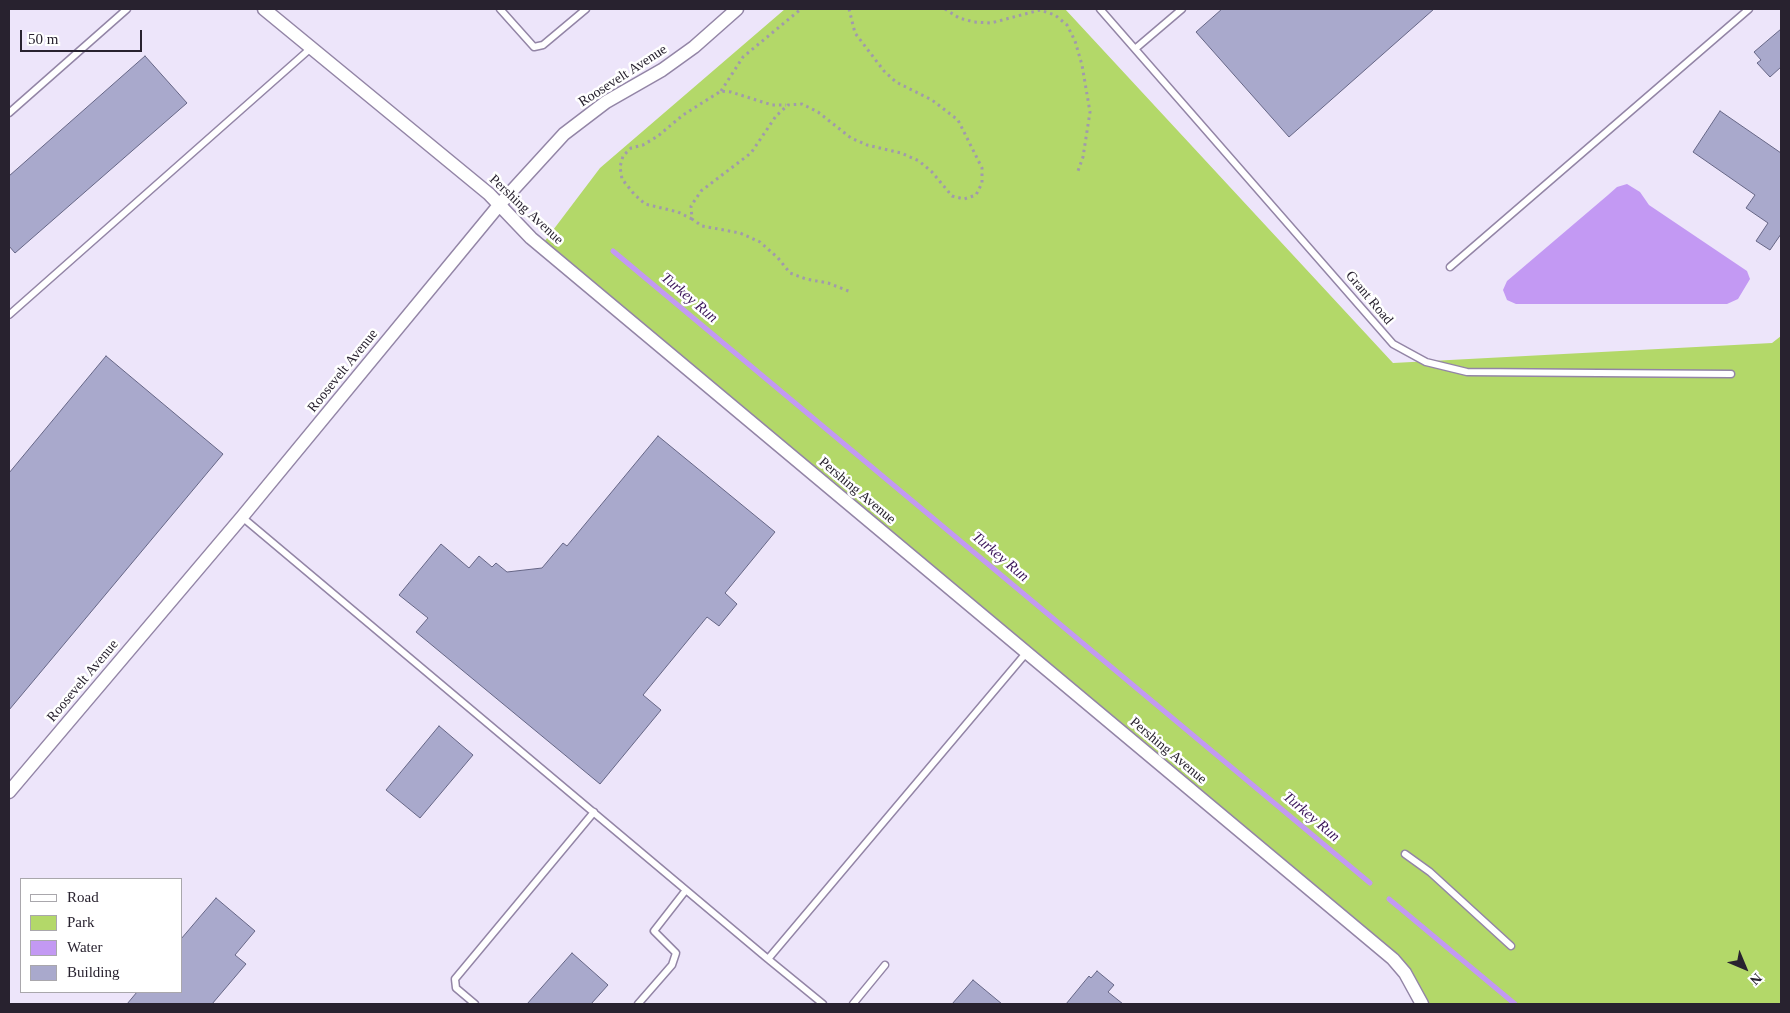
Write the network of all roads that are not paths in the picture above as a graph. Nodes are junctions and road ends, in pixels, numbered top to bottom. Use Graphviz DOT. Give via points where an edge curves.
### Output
graph roads {
  1 [pos="127,9"];
  2 [pos="264,9"];
  3 [pos="500,9"];
  4 [pos="586,9"];
  5 [pos="737,9"];
  6 [pos="1100,9"];
  7 [pos="1182,9"];
  8 [pos="1749,9"];
  9 [pos="311,48"];
  10 [pos="1135,49"];
  11 [pos="9,113"];
  12 [pos="500,204"];
  13 [pos="1450,268"];
  14 [pos="9,315"];
  15 [pos="1731,374"];
  16 [pos="242,517"];
  17 [pos="1027,652"];
  18 [pos="9,792"];
  19 [pos="594,812"];
  20 [pos="1405,854"];
  21 [pos="686,890"];
  22 [pos="1511,946"];
  23 [pos="768,959"];
  24 [pos="885,965"];
  25 [pos="475,1004"];
  26 [pos="638,1004"];
  27 [pos="823,1004"];
  28 [pos="853,1004"];
  29 [pos="1422,1004"];
  1 -- 11 [label="lane"];
  2 -- 9 [label="street, Pershing Avenue"];
  3 -- 4 [label="lane" via="534,47 543,45"];
  5 -- 12 [label="street, Roosevelt Avenue" via="675,61 606,102 564,134"];
  6 -- 10 [label="lane, Grant Road"];
  7 -- 10 [label="lane"];
  8 -- 13 [label="lane"];
  9 -- 12 [label="street, Pershing Avenue"];
  9 -- 14 [label="lane"];
  10 -- 15 [label="lane, Grant Road" via="1393,344 1426,362 1467,372"];
  12 -- 16 [label="street, Roosevelt Avenue"];
  12 -- 17 [label="street, Pershing Avenue" via="531,238"];
  16 -- 18 [label="street, Roosevelt Avenue"];
  16 -- 19 [label="lane"];
  17 -- 23 [label="lane"];
  17 -- 29 [label="street, Pershing Avenue" via="1393,959 1405,973"];
  19 -- 21 [label="lane"];
  19 -- 25 [label="lane" via="455,979 456,988"];
  20 -- 22 [label="lane" via="1430,872"];
  21 -- 23 [label="lane"];
  21 -- 26 [label="lane" via="654,931 676,953 672,966"];
  23 -- 27 [label="lane"];
  24 -- 28 [label="lane"];
}
